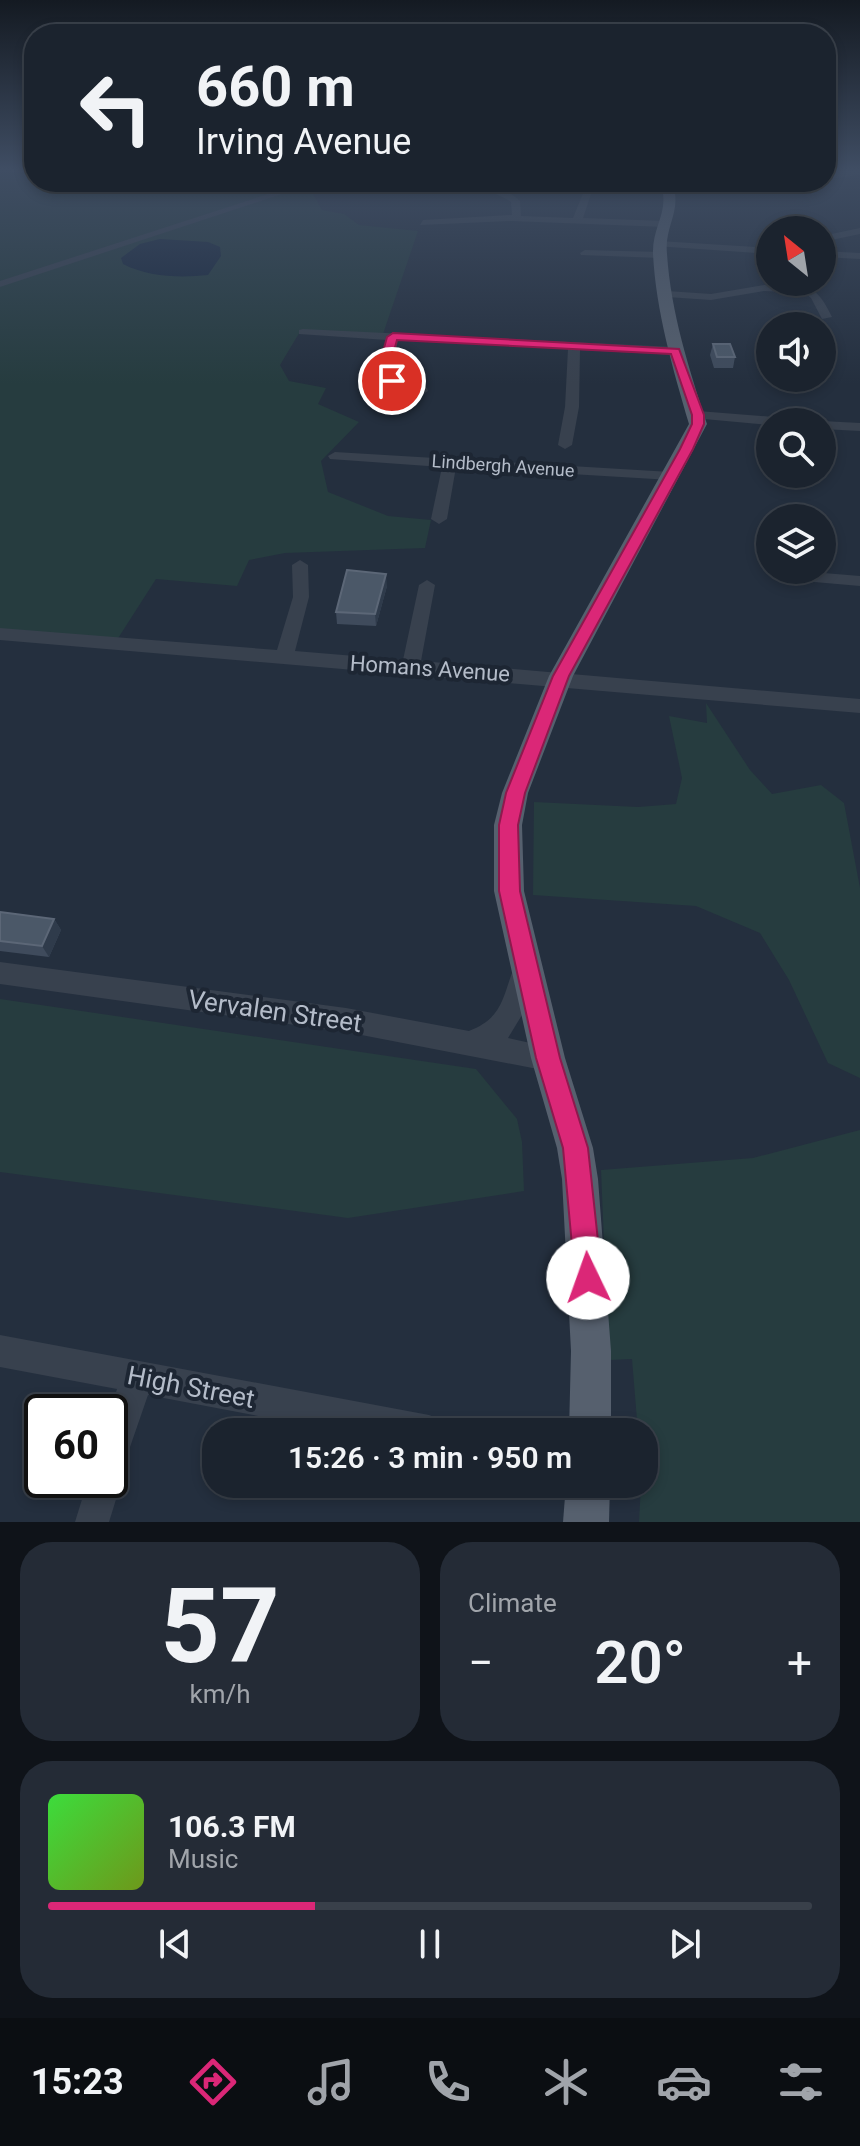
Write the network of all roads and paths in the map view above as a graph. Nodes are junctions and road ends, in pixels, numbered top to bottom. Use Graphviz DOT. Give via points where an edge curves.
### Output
graph roads {
  1 [pos="132,241"];
  2 [pos="662,241"];
  3 [pos="660,250"];
  4 [pos="756,251"];
  5 [pos="585,253"];
  6 [pos="836,255"];
  7 [pos="860,256"];
  8 [pos="0,284"];
  9 [pos="667,294"];
  10 [pos="824,312"];
  11 [pos="303,332"];
  12 [pos="393,337"];
  13 [pos="574,346"];
  14 [pos="675,351"];
  15 [pos="422,391"];
  16 [pos="698,415"];
  17 [pos="756,420"];
  18 [pos="836,426"];
  19 [pos="860,427"];
  20 [pos="565,445"];
  21 [pos="335,456"];
  22 [pos="450,463"];
  23 [pos="671,476"];
  24 [pos="439,519"];
  25 [pos="300,565"];
  26 [pos="836,579"];
  27 [pos="860,581"];
  28 [pos="427,585"];
  29 [pos="0,634"];
  30 [pos="284,657"];
  31 [pos="411,667"];
  32 [pos="561,676"];
  33 [pos="860,706"];
  34 [pos="526,967"];
  35 [pos="0,973"];
  36 [pos="467,1043"];
  37 [pos="548,1058"];
  38 [pos="0,1351"];
  39 [pos="137,1377"];
  40 [pos="128,1406"];
  41 [pos="355,1418"];
  42 [pos="590,1418"];
  43 [pos="99,1498"];
  44 [pos="587,1498"];
  45 [pos="92,1522"];
  46 [pos="586,1522"];
  1 -- 8 [label="street"];
  2 -- 3 [label="main road"];
  3 -- 4 [label="street"];
  3 -- 5 [label="street"];
  3 -- 9 [label="main road"];
  6 -- 7 [label="street"];
  9 -- 10 [label="street" via="711,297 764,288 808,290"];
  9 -- 14 [label="main road"];
  11 -- 12 [label="street"];
  12 -- 13 [label="street"];
  12 -- 15 [label="street" via="385,375"];
  13 -- 14 [label="street"];
  13 -- 20 [label="street"];
  14 -- 16 [label="main road"];
  16 -- 17 [label="street"];
  16 -- 23 [label="main road"];
  18 -- 19 [label="street"];
  21 -- 22 [label="street, Lindbergh Avenue"];
  22 -- 23 [label="street, Lindbergh Avenue"];
  22 -- 24 [label="street"];
  23 -- 32 [label="main road"];
  25 -- 30 [label="street" via="301,597"];
  26 -- 27 [label="street"];
  28 -- 31 [label="street"];
  29 -- 30 [label="street, Homans Avenue"];
  30 -- 31 [label="street, Homans Avenue"];
  31 -- 32 [label="street, Homans Avenue"];
  32 -- 33 [label="street, Homans Avenue"];
  32 -- 34 [label="main road" via="515,793 508,825 509,891"];
  34 -- 36 [label="street" via="513,1010 496,1033"];
  34 -- 37 [label="main road"];
  35 -- 36 [label="street, Vervalen Street" via="346,1020"];
  36 -- 37 [label="street, Vervalen Street"];
  37 -- 42 [label="main road" via="580,1179"];
  38 -- 39 [label="street, High Street"];
  39 -- 40 [label="street"];
  39 -- 41 [label="street, High Street"];
  43 -- 45 [label="street"];
  44 -- 46 [label="main road"];
}
